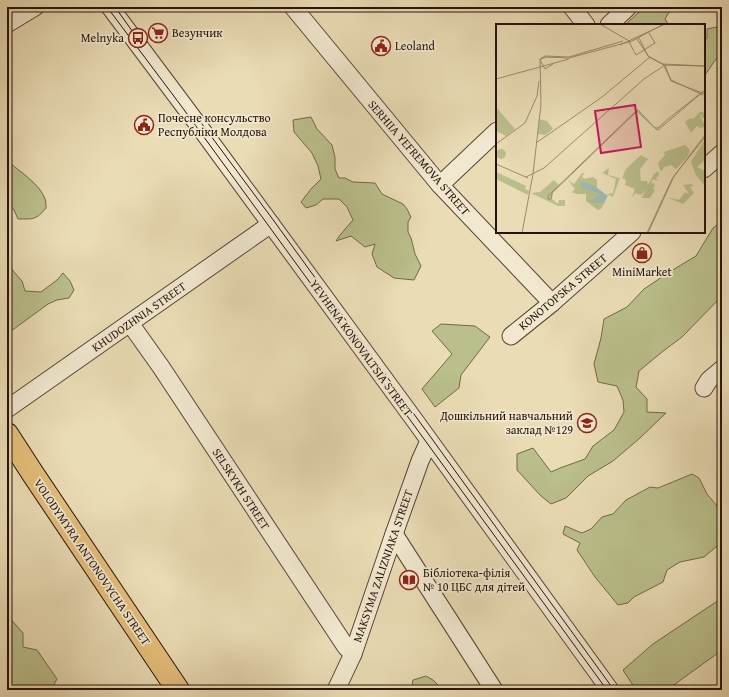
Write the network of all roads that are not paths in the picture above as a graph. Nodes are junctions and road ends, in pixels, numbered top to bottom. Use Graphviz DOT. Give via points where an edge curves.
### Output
graph roads {
  1 [pos="35,7"];
  2 [pos="110,7"];
  3 [pos="293,7"];
  4 [pos="572,7"];
  5 [pos="628,7"];
  6 [pos="7,24"];
  7 [pos="585,24"];
  8 [pos="610,24"];
  9 [pos="496,132"];
  10 [pos="722,153"];
  11 [pos="705,168"];
  12 [pos="440,185"];
  13 [pos="271,224"];
  14 [pos="631,233"];
  15 [pos="552,303"];
  16 [pos="131,323"];
  17 [pos="511,336"];
  18 [pos="722,369"];
  19 [pos="704,388"];
  20 [pos="7,409"];
  21 [pos="7,434"];
  22 [pos="429,440"];
  23 [pos="394,534"];
  24 [pos="353,654"];
  25 [pos="178,690"];
  26 [pos="336,690"];
  27 [pos="494,690"];
  28 [pos="610,690"];
  1 -- 6 [label="street"];
  2 -- 13 [label="street, YEVHENA KONOVALTSIA STREET"];
  3 -- 12 [label="street, SERHIIA YEFREMOVA STREET"];
  4 -- 7 [label="street"];
  5 -- 8 [label="street"];
  9 -- 12 [label="street"];
  10 -- 11 [label="street"];
  12 -- 15 [label="street, SERHIIA YEFREMOVA STREET"];
  13 -- 16 [label="street, KHUDOZHNIA STREET"];
  13 -- 22 [label="street, YEVHENA KONOVALTSIA STREET"];
  14 -- 15 [label="street, KONOTOPSKA STREET"];
  15 -- 17 [label="street, KONOTOPSKA STREET"];
  16 -- 20 [label="street, KHUDOZHNIA STREET"];
  16 -- 24 [label="street, SELSKYKH STREET"];
  18 -- 19 [label="street"];
  21 -- 25 [label="main road, VOLODYMYRA ANTONOVYCHA STREET"];
  22 -- 23 [label="street, MAKSYMA ZALIZNIAKA STREET"];
  22 -- 28 [label="street, YEVHENA KONOVALTSIA STREET"];
  23 -- 24 [label="street, MAKSYMA ZALIZNIAKA STREET"];
  23 -- 27 [label="street"];
  24 -- 26 [label="street, MAKSYMA ZALIZNIAKA STREET"];
}
